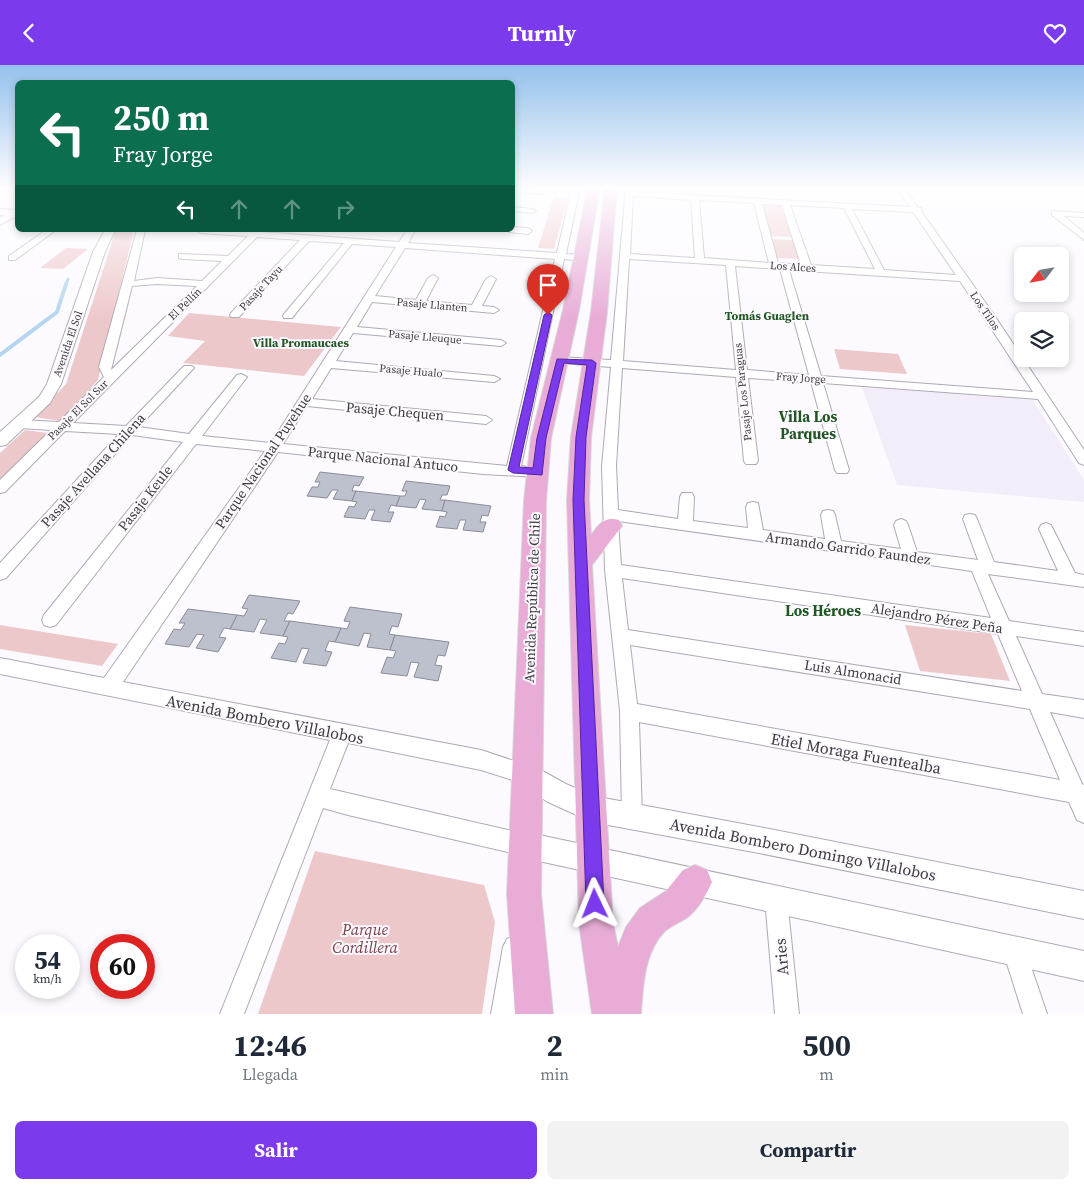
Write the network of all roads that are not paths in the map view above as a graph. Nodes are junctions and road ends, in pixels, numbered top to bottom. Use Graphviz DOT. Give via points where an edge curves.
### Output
graph roads {
  1 [pos="567,231"];
  2 [pos="587,231"];
  3 [pos="616,231"];
  4 [pos="624,231"];
  5 [pos="698,231"];
  6 [pos="767,231"];
  7 [pos="794,231"];
  8 [pos="860,231"];
  9 [pos="932,231"];
  10 [pos="49,232"];
  11 [pos="109,232"];
  12 [pos="141,232"];
  13 [pos="257,232"];
  14 [pos="410,232"];
  15 [pos="307,238"];
  16 [pos="350,241"];
  17 [pos="401,245"];
  18 [pos="182,256"];
  19 [pos="624,256"];
  20 [pos="561,257"];
  21 [pos="12,258"];
  22 [pos="582,258"];
  23 [pos="231,259"];
  24 [pos="700,261"];
  25 [pos="730,263"];
  26 [pos="779,266"];
  27 [pos="807,268"];
  28 [pos="881,273"];
  29 [pos="433,278"];
  30 [pos="962,278"];
  31 [pos="491,279"];
  32 [pos="128,284"];
  33 [pos="205,285"];
  34 [pos="370,299"];
  35 [pos="419,303"];
  36 [pos="476,308"];
  37 [pos="494,310"];
  38 [pos="235,315"];
  39 [pos="288,316"];
  40 [pos="350,331"];
  41 [pos="501,343"];
  42 [pos="560,361"];
  43 [pos="592,363"];
  44 [pos="328,364"];
  45 [pos="616,364"];
  46 [pos="188,368"];
  47 [pos="741,374"];
  48 [pos="111,377"];
  49 [pos="241,377"];
  50 [pos="494,379"];
  51 [pos="818,379"];
  52 [pos="1042,396"];
  53 [pos="303,402"];
  54 [pos="486,419"];
  55 [pos="20,424"];
  56 [pos="61,427"];
  57 [pos="129,430"];
  58 [pos="191,439"];
  59 [pos="0,441"];
  60 [pos="274,447"];
  61 [pos="1084,460"];
  62 [pos="751,461"];
  63 [pos="513,470"];
  64 [pos="842,470"];
  65 [pos="538,472"];
  66 [pos="0,488"];
  67 [pos="687,497"];
  68 [pos="753,507"];
  69 [pos="828,515"];
  70 [pos="970,519"];
  71 [pos="611,521"];
  72 [pos="685,525"];
  73 [pos="901,525"];
  74 [pos="1046,529"];
  75 [pos="756,535"];
  76 [pos="834,546"];
  77 [pos="910,557"];
  78 [pos="580,564"];
  79 [pos="983,567"];
  80 [pos="613,569"];
  81 [pos="0,574"];
  82 [pos="1077,580"];
  83 [pos="50,620"];
  84 [pos="1004,628"];
  85 [pos="622,636"];
  86 [pos="1084,639"];
  87 [pos="0,666"];
  88 [pos="108,687"];
  89 [pos="1035,701"];
  90 [pos="1084,709"];
  91 [pos="629,711"];
  92 [pos="342,734"];
  93 [pos="528,775"];
  94 [pos="1080,794"];
  95 [pos="319,796"];
  96 [pos="592,809"];
  97 [pos="1084,813"];
  98 [pos="632,816"];
  99 [pos="524,845"];
  100 [pos="594,859"];
  101 [pos="695,882"];
  102 [pos="524,894"];
  103 [pos="776,899"];
  104 [pos="1084,905"];
  105 [pos="1015,951"];
  106 [pos="1084,966"];
  107 [pos="232,1014"];
  108 [pos="503,1014"];
  109 [pos="534,1014"];
  110 [pos="611,1014"];
  111 [pos="622,1014"];
  112 [pos="787,1014"];
  113 [pos="1035,1014"];
  1 -- 20 [label="street"];
  2 -- 22 [label="main road, Avenida República de Chile"];
  3 -- 43 [label="main road"];
  4 -- 19 [label="street"];
  5 -- 24 [label="street"];
  6 -- 26 [label="street"];
  7 -- 27 [label="street"];
  8 -- 28 [label="street"];
  9 -- 30 [label="street, Los Tilos"];
  10 -- 21 [label="street"];
  11 -- 55 [label="street, Avenida El Sol" via="99,252 54,384 45,400"];
  12 -- 32 [label="street, Pasaje El Sol Sur"];
  13 -- 15 [label="street"];
  13 -- 23 [label="street, El Pellín"];
  14 -- 17 [label="street, Parque Nacional Puyehue"];
  15 -- 16 [label="street"];
  15 -- 38 [label="street, Pasaje Tayu"];
  16 -- 17 [label="street"];
  16 -- 39 [label="street"];
  17 -- 20 [label="street"];
  17 -- 34 [label="street, Parque Nacional Puyehue"];
  18 -- 23 [label="street"];
  19 -- 24 [label="street, Los Alces"];
  19 -- 45 [label="street"];
  20 -- 22 [label="street"];
  20 -- 63 [label="street"];
  22 -- 42 [label="main road, Avenida República de Chile"];
  23 -- 33 [label="street, El Pellín"];
  24 -- 25 [label="street, Los Alces"];
  25 -- 26 [label="street, Los Alces"];
  25 -- 47 [label="street, Pasaje Los Paraguas"];
  26 -- 27 [label="street, Los Alces"];
  26 -- 51 [label="street"];
  27 -- 28 [label="street, Los Alces"];
  28 -- 30 [label="street, Los Alces"];
  29 -- 35 [label="street"];
  30 -- 52 [label="street, Los Tilos"];
  31 -- 36 [label="street"];
  32 -- 33 [label="street" via="158,281"];
  32 -- 48 [label="street, Pasaje El Sol Sur" via="105,367"];
  33 -- 48 [label="street, El Pellín"];
  34 -- 35 [label="street, Pasaje Llanten"];
  34 -- 40 [label="street, Parque Nacional Puyehue"];
  35 -- 36 [label="street, Pasaje Llanten"];
  36 -- 37 [label="street, Pasaje Llanten"];
  40 -- 41 [label="street, Pasaje Lleuque"];
  40 -- 44 [label="street, Parque Nacional Puyehue"];
  42 -- 43 [label="street, Fray Jorge"];
  42 -- 65 [label="main road, Avenida República de Chile" via="542,438"];
  43 -- 45 [label="street, Fray Jorge"];
  43 -- 78 [label="main road" via="581,437 578,500"];
  44 -- 50 [label="street, Pasaje Hualo"];
  44 -- 53 [label="street, Parque Nacional Puyehue"];
  45 -- 47 [label="street, Fray Jorge"];
  45 -- 71 [label="street" via="609,467"];
  46 -- 57 [label="street, Pasaje Avellana Chilena"];
  47 -- 51 [label="street, Fray Jorge"];
  47 -- 62 [label="street, Pasaje Los Paraguas"];
  48 -- 56 [label="street, Pasaje El Sol Sur"];
  49 -- 58 [label="street, Pasaje Keule"];
  51 -- 52 [label="street, Fray Jorge"];
  51 -- 64 [label="street"];
  52 -- 61 [label="street, Los Tilos"];
  53 -- 54 [label="street, Pasaje Chequen"];
  53 -- 60 [label="street, Parque Nacional Puyehue"];
  55 -- 56 [label="street, Parque Nacional Antuco"];
  55 -- 59 [label="street, Avenida El Sol"];
  56 -- 57 [label="street, Parque Nacional Antuco"];
  56 -- 66 [label="street, Pasaje El Sol Sur"];
  57 -- 58 [label="street, Parque Nacional Antuco"];
  57 -- 81 [label="street, Pasaje Avellana Chilena"];
  58 -- 60 [label="street, Parque Nacional Antuco"];
  58 -- 83 [label="street, Pasaje Keule"];
  60 -- 63 [label="street, Parque Nacional Antuco"];
  60 -- 88 [label="street, Parque Nacional Puyehue"];
  63 -- 65 [label="street, Parque Nacional Antuco"];
  65 -- 93 [label="main road, Avenida República de Chile"];
  67 -- 72 [label="street"];
  68 -- 75 [label="street"];
  69 -- 76 [label="street"];
  70 -- 79 [label="street"];
  71 -- 72 [label="street, Armando Garrido Faundez"];
  71 -- 78 [label="main road"];
  71 -- 80 [label="street"];
  72 -- 75 [label="street, Armando Garrido Faundez"];
  73 -- 77 [label="street"];
  74 -- 82 [label="street"];
  75 -- 76 [label="street, Armando Garrido Faundez"];
  76 -- 77 [label="street, Armando Garrido Faundez"];
  77 -- 79 [label="street, Armando Garrido Faundez"];
  78 -- 96 [label="main road"];
  79 -- 82 [label="street, Armando Garrido Faundez"];
  79 -- 84 [label="street"];
  80 -- 84 [label="street, Alejandro Pérez Peña"];
  80 -- 85 [label="street"];
  84 -- 86 [label="street, Alejandro Pérez Peña"];
  84 -- 89 [label="street"];
  85 -- 89 [label="street, Luis Almonacid"];
  85 -- 91 [label="street"];
  87 -- 88 [label="street, Avenida Bombero Villalobos"];
  88 -- 92 [label="street, Avenida Bombero Villalobos"];
  89 -- 90 [label="street, Luis Almonacid"];
  89 -- 94 [label="street"];
  91 -- 94 [label="street, Etiel Moraga Fuentealba"];
  91 -- 98 [label="street"];
  92 -- 93 [label="street, Avenida Bombero Villalobos" via="481,760"];
  92 -- 95 [label="street"];
  93 -- 96 [label="street, Avenida Bombero Domingo Villalobos"];
  93 -- 99 [label="main road, Avenida República de Chile"];
  94 -- 97 [label="street"];
  95 -- 99 [label="street"];
  95 -- 107 [label="street"];
  96 -- 98 [label="street, Avenida Bombero Domingo Villalobos"];
  96 -- 100 [label="main road"];
  98 -- 104 [label="street, Avenida Bombero Domingo Villalobos"];
  99 -- 100 [label="street"];
  99 -- 102 [label="main road, Avenida República de Chile"];
  100 -- 101 [label="street"];
  100 -- 110 [label="main road" via="596,923"];
  101 -- 103 [label="street"];
  101 -- 111 [label="main road" via="677,904 650,922 640,939 624,990"];
  102 -- 108 [label="street"];
  102 -- 109 [label="main road, Avenida República de Chile"];
  103 -- 105 [label="street"];
  103 -- 112 [label="street, Aries"];
  105 -- 106 [label="street"];
  105 -- 113 [label="street"];
}
